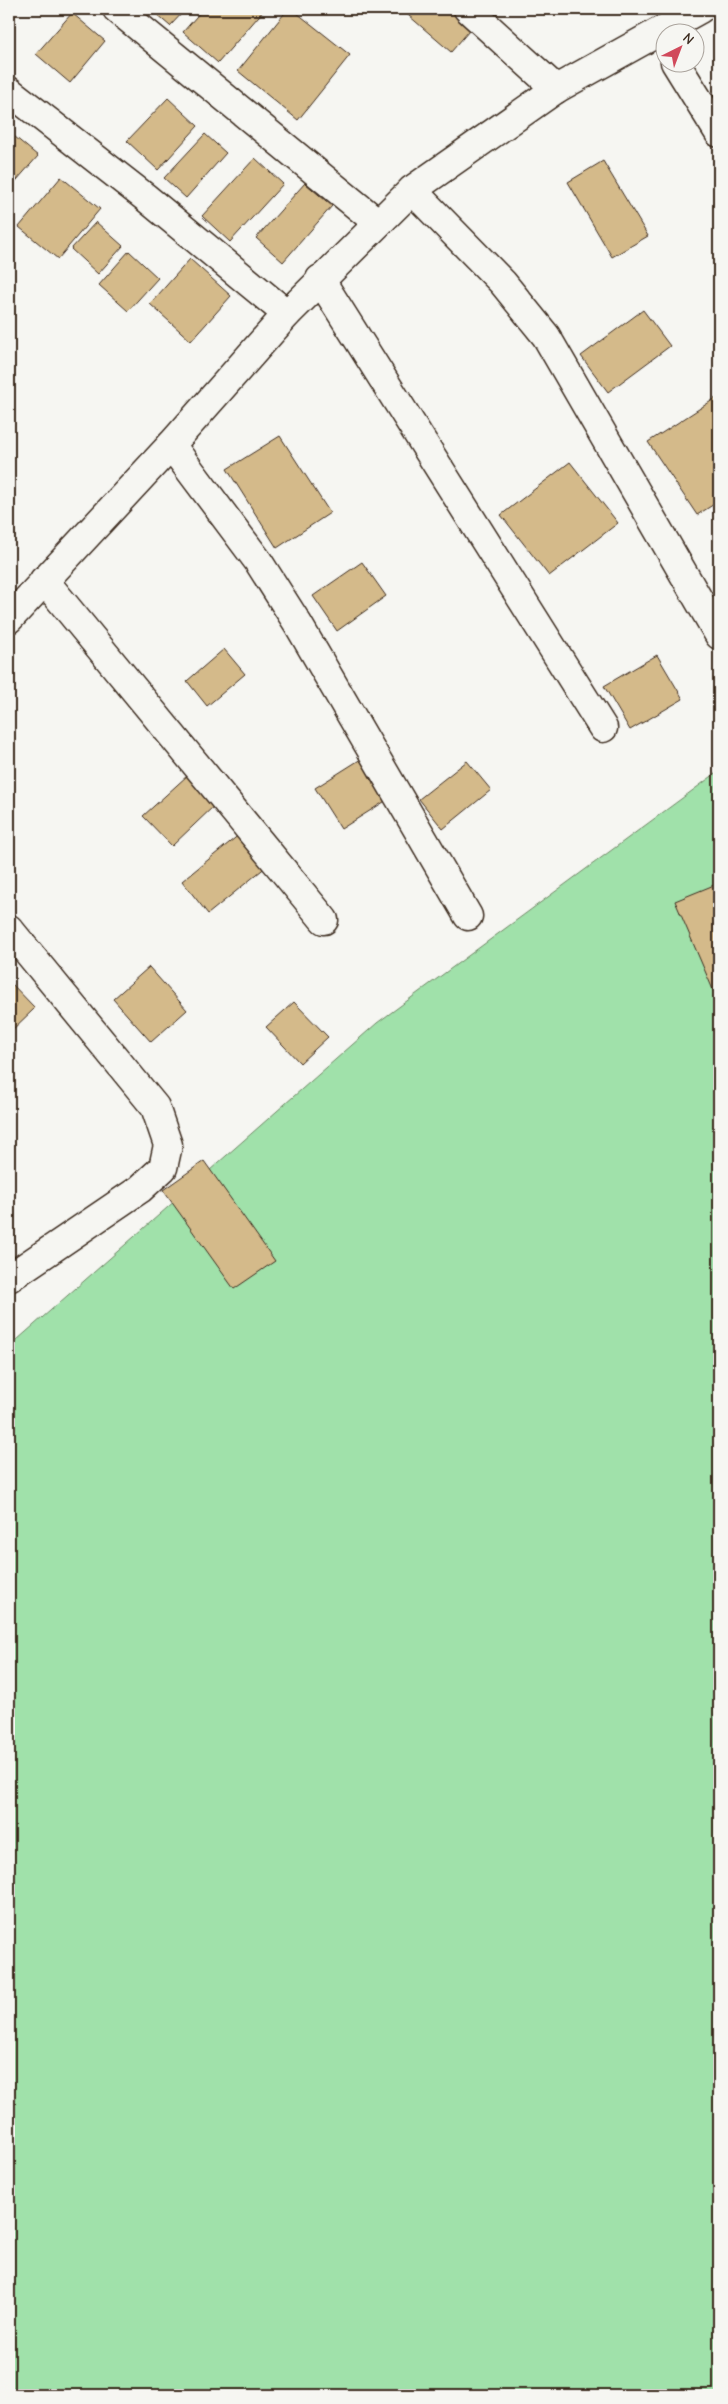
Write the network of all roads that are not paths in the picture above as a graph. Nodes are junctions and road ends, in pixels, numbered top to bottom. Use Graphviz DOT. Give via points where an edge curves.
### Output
graph roads {
  1 [pos="117,9"];
  2 [pos="468,9"];
  3 [pos="700,9"];
  4 [pos="683,22"];
  5 [pos="656,41"];
  6 [pos="681,72"];
  7 [pos="556,89"];
  8 [pos="9,92"];
  9 [pos="719,133"];
  10 [pos="412,190"];
  11 [pos="378,223"];
  12 [pos="320,279"];
  13 [pos="287,314"];
  14 [pos="171,445"];
  15 [pos="44,580"];
  16 [pos="9,619"];
  17 [pos="719,635"];
  18 [pos="603,728"];
  19 [pos="468,916"];
  20 [pos="324,920"];
  21 [pos="9,929"];
  22 [pos="9,1278"];
  1 -- 11 [label="street"];
  2 -- 7 [label="street"];
  3 -- 4 [label="street"];
  5 -- 7 [label="street"];
  6 -- 9 [label="street"];
  7 -- 10 [label="street"];
  8 -- 13 [label="street" via="146,197"];
  10 -- 11 [label="street"];
  10 -- 17 [label="street" via="503,283 546,336"];
  11 -- 12 [label="street"];
  12 -- 13 [label="street"];
  12 -- 18 [label="street"];
  13 -- 14 [label="street"];
  14 -- 15 [label="street"];
  14 -- 19 [label="street" via="258,561 298,624"];
  15 -- 16 [label="street"];
  15 -- 20 [label="street"];
  21 -- 22 [label="street" via="154,1107 168,1145 164,1168 140,1189"];
}
